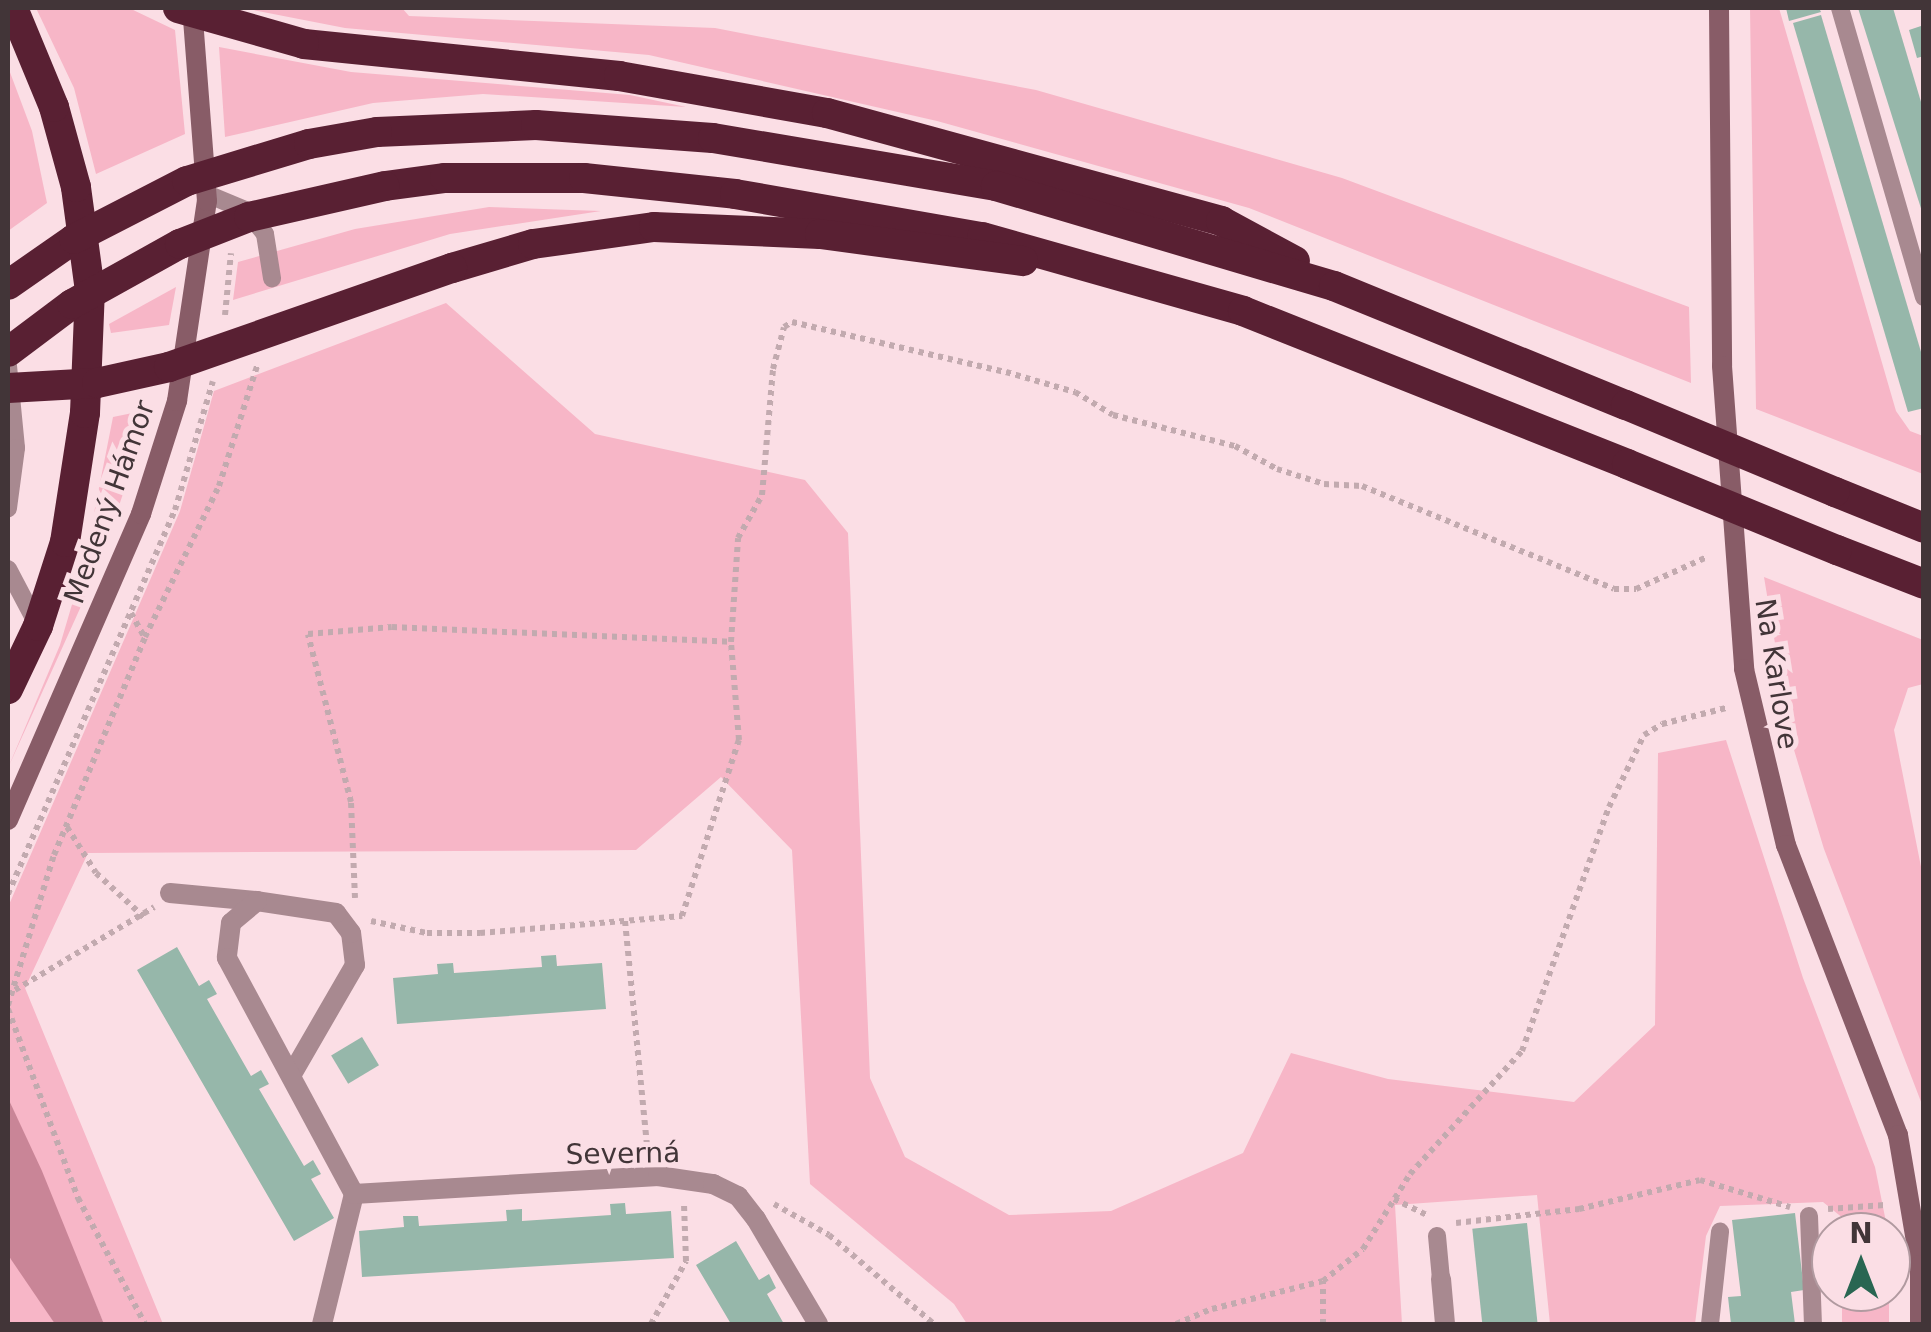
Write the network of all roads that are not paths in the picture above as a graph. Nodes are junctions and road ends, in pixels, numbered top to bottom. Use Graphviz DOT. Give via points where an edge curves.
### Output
graph roads {
  1 [pos="13,8"];
  2 [pos="178,8"];
  3 [pos="192,8"];
  4 [pos="1718,8"];
  5 [pos="1840,8"];
  6 [pos="207,194"];
  7 [pos="1086,264"];
  8 [pos="272,278"];
  9 [pos="8,285"];
  10 [pos="1334,286"];
  11 [pos="1924,297"];
  12 [pos="8,352"];
  13 [pos="8,366"];
  14 [pos="8,388"];
  15 [pos="8,508"];
  16 [pos="1924,528"];
  17 [pos="8,569"];
  18 [pos="1924,584"];
  19 [pos="38,626"];
  20 [pos="8,689"];
  21 [pos="8,820"];
  22 [pos="170,893"];
  23 [pos="257,901"];
  24 [pos="292,1074"];
  25 [pos="354,1194"];
  26 [pos="1810,1212"];
  27 [pos="1720,1232"];
  28 [pos="1437,1236"];
  29 [pos="1441,1279"];
  30 [pos="322,1324"];
  31 [pos="818,1324"];
  32 [pos="1445,1324"];
  33 [pos="1710,1324"];
  34 [pos="1813,1324"];
  35 [pos="1920,1324"];
  1 -- 19 [label="highway" via="54,107 76,187 90,292 79,471"];
  2 -- 10 [label="highway, bridge" via="304,44 619,76 827,113 1221,221"];
  3 -- 6 [label="street, Medený Hámor"];
  4 -- 35 [label="street, Na Karlove" via="1722,366 1744,670 1786,845 1898,1134 1920,1266"];
  5 -- 11 [label="lane"];
  6 -- 8 [label="lane" via="245,210 265,234"];
  6 -- 21 [label="street, Medený Hámor" via="200,276 160,457"];
  7 -- 12 [label="highway, bridge" via="898,219 656,184 510,176 384,186 249,217 180,244 72,304"];
  7 -- 14 [label="highway, bridge" via="964,258 820,234 654,227 533,244 169,367 97,383"];
  7 -- 18 [label="highway, bridge" via="1277,324"];
  9 -- 10 [label="highway, bridge" via="74,238 188,181 309,144 378,132 536,125 800,150 996,186"];
  10 -- 16 [label="highway, bridge"];
  13 -- 15 [label="lane" via="16,448"];
  17 -- 19 [label="lane"];
  19 -- 20 [label="highway"];
  22 -- 23 [label="street"];
  23 -- 24 [label="street" via="230,923 227,958"];
  23 -- 24 [label="street" via="336,914 351,933 355,965"];
  24 -- 25 [label="street"];
  25 -- 30 [label="street"];
  25 -- 31 [label="street, Severná" via="683,1180 738,1196"];
  26 -- 34 [label="lane"];
  27 -- 33 [label="lane"];
  28 -- 29 [label="lane"];
  29 -- 32 [label="street"];
}
